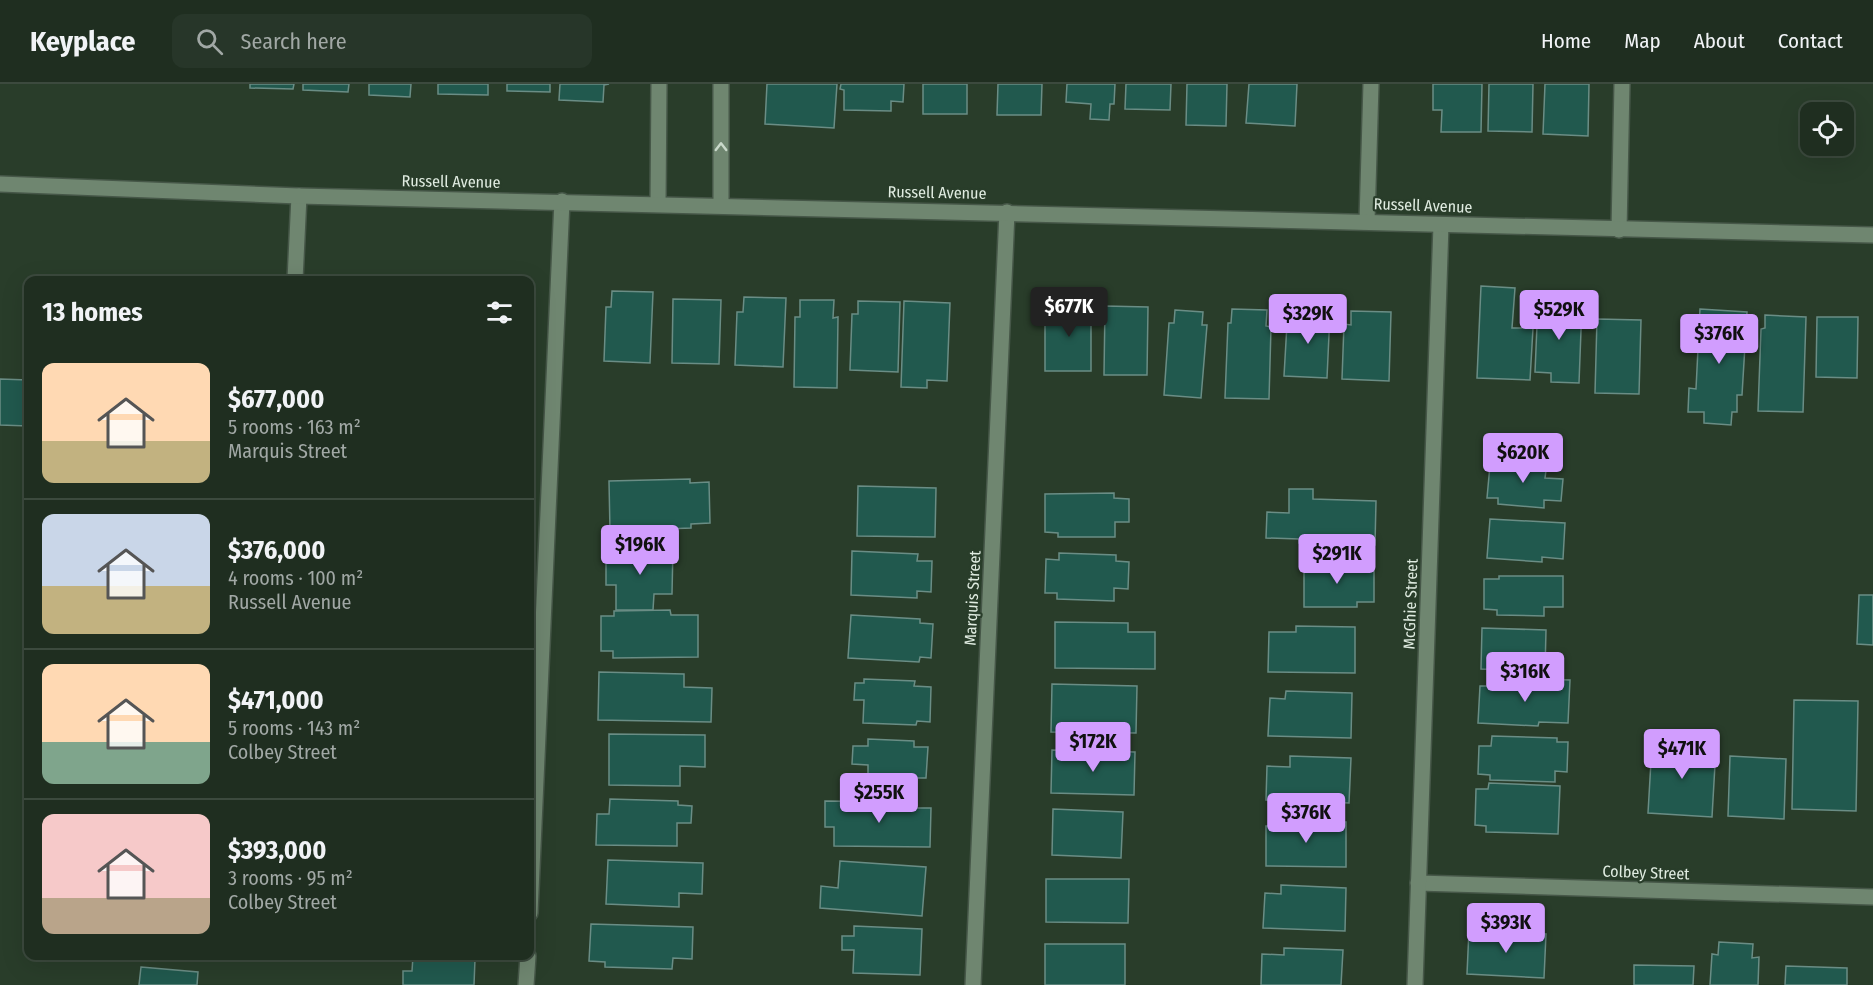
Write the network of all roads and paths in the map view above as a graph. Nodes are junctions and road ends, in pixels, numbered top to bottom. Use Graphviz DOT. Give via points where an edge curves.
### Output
graph roads {
  1 [pos="659,84"];
  2 [pos="721,84"];
  3 [pos="1371,84"];
  4 [pos="1622,84"];
  5 [pos="0,184"];
  6 [pos="299,196"];
  7 [pos="562,201"];
  8 [pos="658,203"];
  9 [pos="721,205"];
  10 [pos="1007,212"];
  11 [pos="1366,221"];
  12 [pos="1441,225"];
  13 [pos="1619,230"];
  14 [pos="1873,235"];
  15 [pos="295,276"];
  16 [pos="534,824"];
  17 [pos="1418,883"];
  18 [pos="1873,897"];
  19 [pos="528,960"];
  20 [pos="526,985"];
  21 [pos="973,985"];
  22 [pos="1414,985"];
  1 -- 8 [label="street"];
  9 -- 2 [label="street, one-way"];
  3 -- 11 [label="street"];
  4 -- 13 [label="street"];
  5 -- 6 [label="street, Russell Avenue"];
  6 -- 7 [label="street, Russell Avenue"];
  6 -- 15 [label="street"];
  7 -- 8 [label="street, Russell Avenue"];
  7 -- 16 [label="street"];
  8 -- 9 [label="street, Russell Avenue"];
  9 -- 10 [label="street, Russell Avenue"];
  10 -- 11 [label="street, Russell Avenue"];
  10 -- 21 [label="street, Marquis Street"];
  11 -- 12 [label="street, Russell Avenue"];
  12 -- 13 [label="street, Russell Avenue"];
  12 -- 17 [label="street, McGhie Street"];
  13 -- 14 [label="street, Russell Avenue"];
  17 -- 18 [label="street, Colbey Street"];
  17 -- 22 [label="street, McGhie Street"];
  19 -- 20 [label="street"];
}
